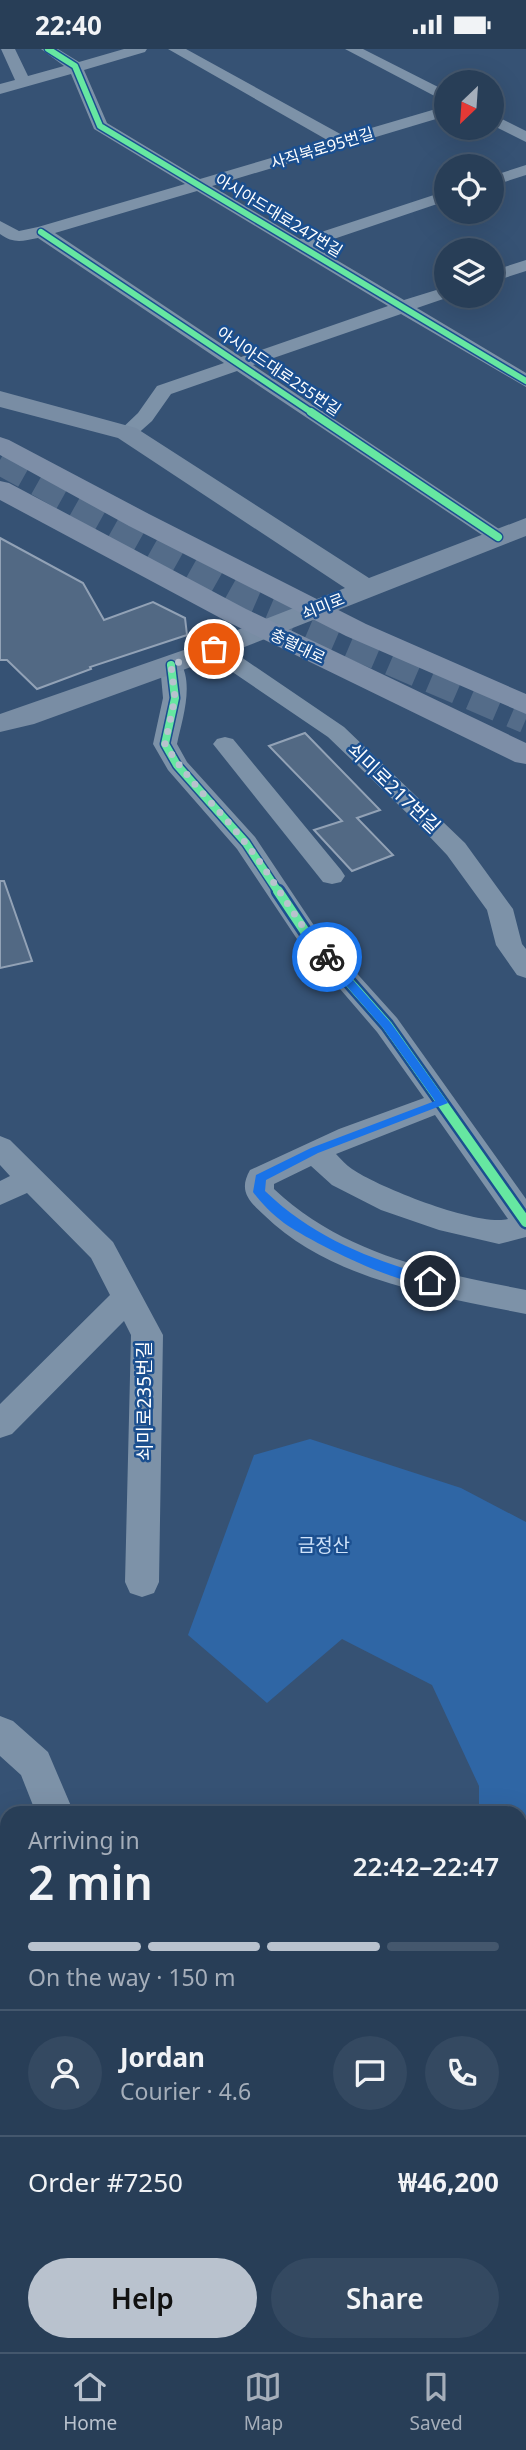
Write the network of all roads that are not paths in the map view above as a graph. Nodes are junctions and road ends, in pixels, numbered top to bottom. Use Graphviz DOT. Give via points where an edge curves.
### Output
graph roads {
  1 [pos="8,49"];
  2 [pos="48,49"];
  3 [pos="140,49"];
  4 [pos="175,49"];
  5 [pos="352,49"];
  6 [pos="75,66"];
  7 [pos="24,83"];
  8 [pos="0,89"];
  9 [pos="434,91"];
  10 [pos="434,115"];
  11 [pos="504,126"];
  12 [pos="526,137"];
  13 [pos="343,142"];
  14 [pos="526,170"];
  15 [pos="504,177"];
  16 [pos="198,185"];
  17 [pos="434,200"];
  18 [pos="0,226"];
  19 [pos="41,232"];
  20 [pos="298,244"];
  21 [pos="526,265"];
  22 [pos="504,273"];
  23 [pos="434,296"];
  24 [pos="402,307"];
  25 [pos="239,363"];
  26 [pos="526,380"];
  27 [pos="0,399"];
  28 [pos="127,433"];
  29 [pos="0,445"];
  30 [pos="0,489"];
  31 [pos="526,526"];
  32 [pos="498,537"];
  33 [pos="366,589"];
  34 [pos="214,649"];
  35 [pos="171,665"];
  36 [pos="526,705"];
  37 [pos="0,723"];
  38 [pos="225,744"];
  39 [pos="526,755"];
  40 [pos="288,822"];
  41 [pos="240,838"];
  42 [pos="332,876"];
  43 [pos="526,969"];
  44 [pos="442,1103"];
  45 [pos="0,1147"];
  46 [pos="314,1151"];
  47 [pos="31,1178"];
  48 [pos="0,1194"];
  49 [pos="526,1224"];
  50 [pos="127,1297"];
  51 [pos="526,1302"];
  52 [pos="0,1426"];
  53 [pos="142,1582"];
  54 [pos="0,1734"];
  55 [pos="52,1806"];
  1 -- 7 [label="street"];
  2 -- 6 [label="street"];
  3 -- 6 [label="street"];
  4 -- 13 [label="street"];
  5 -- 9 [label="street"];
  6 -- 7 [label="street"];
  6 -- 16 [label="street, 아시아드대로247번길" via="100,126"];
  7 -- 8 [label="street"];
  10 -- 13 [label="street, 사직북로95번길"];
  11 -- 12 [label="street"];
  13 -- 16 [label="street, 사직북로95번길"];
  14 -- 15 [label="street"];
  16 -- 19 [label="street, 아시아드대로247번길"];
  16 -- 20 [label="street, 아시아드대로247번길"];
  17 -- 20 [label="street"];
  18 -- 19 [label="street" via="16,237"];
  19 -- 25 [label="street, 아시아드대로255번길"];
  20 -- 24 [label="street, 아시아드대로247번길"];
  21 -- 22 [label="street"];
  23 -- 24 [label="street"];
  24 -- 25 [label="street"];
  24 -- 26 [label="street, 아시아드대로247번길"];
  25 -- 28 [label="street, 아시아드대로255번길" via="164,390"];
  25 -- 32 [label="street, 아시아드대로255번길"];
  27 -- 28 [label="main road"];
  28 -- 33 [label="main road"];
  29 -- 36 [label="main road" via="356,630"];
  30 -- 39 [label="main road, 충렬대로" via="236,615"];
  31 -- 32 [label="main road, 쇠미로"];
  32 -- 33 [label="main road, 쇠미로"];
  33 -- 34 [label="main road, 쇠미로"];
  34 -- 35 [label="main road, 쇠미로"];
  34 -- 43 [label="street, 쇠미로217번길" via="336,732 419,811 456,849 500,909 509,945"];
  35 -- 37 [label="main road, 쇠미로"];
  35 -- 41 [label="street" via="175,698 165,744 177,765"];
  38 -- 40 [label="street"];
  40 -- 41 [label="street"];
  40 -- 42 [label="street"];
  41 -- 44 [label="street" via="306,933 387,1025"];
  44 -- 46 [label="street"];
  44 -- 49 [label="street"];
  45 -- 47 [label="street, 쇠미로235번길"];
  46 -- 49 [label="street" via="342,1177 450,1223 499,1233"];
  46 -- 51 [label="street" via="260,1178 259,1192 286,1219 325,1243 404,1275"];
  47 -- 48 [label="street"];
  47 -- 50 [label="street, 쇠미로235번길" via="102,1249"];
  50 -- 52 [label="street"];
  50 -- 53 [label="street, 쇠미로235번길" via="147,1335"];
  54 -- 55 [label="street" via="35,1764"];
}
